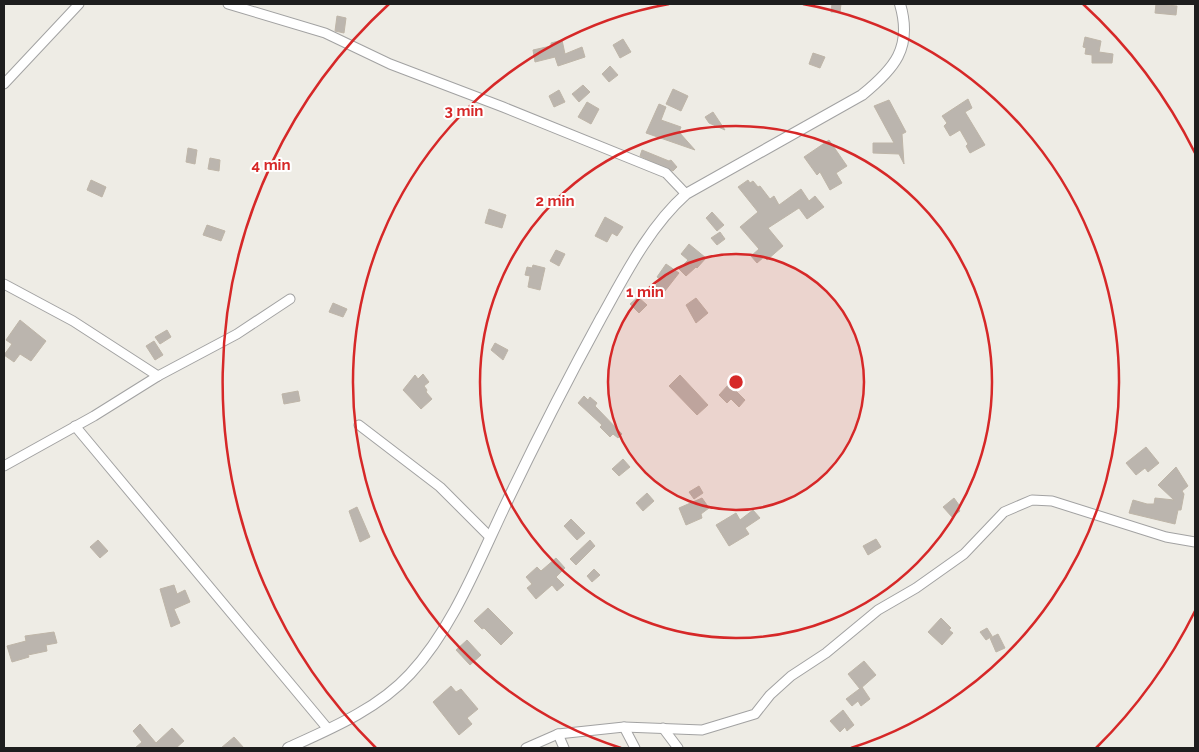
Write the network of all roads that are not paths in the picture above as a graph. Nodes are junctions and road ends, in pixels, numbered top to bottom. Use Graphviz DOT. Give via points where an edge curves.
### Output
graph roads {
  1 [pos="79,4"];
  2 [pos="228,4"];
  3 [pos="900,4"];
  4 [pos="4,84"];
  5 [pos="686,194"];
  6 [pos="4,284"];
  7 [pos="290,299"];
  8 [pos="158,376"];
  9 [pos="359,425"];
  10 [pos="75,426"];
  11 [pos="4,466"];
  12 [pos="490,537"];
  13 [pos="1195,542"];
  14 [pos="624,727"];
  15 [pos="663,728"];
  16 [pos="328,729"];
  17 [pos="558,734"];
  18 [pos="288,748"];
  19 [pos="526,748"];
  20 [pos="564,748"];
  21 [pos="635,748"];
  22 [pos="678,748"];
  1 -- 4 [label="street"];
  2 -- 5 [label="street" via="325,33 390,64 666,173"];
  3 -- 5 [label="street" via="904,18 902,49 896,62 876,84 862,96"];
  5 -- 12 [label="street" via="672,207 628,269 554,404"];
  6 -- 8 [label="street" via="73,321"];
  7 -- 8 [label="street" via="237,334"];
  8 -- 10 [label="street"];
  9 -- 12 [label="street" via="440,487"];
  10 -- 11 [label="street"];
  10 -- 16 [label="street"];
  12 -- 16 [label="street" via="439,636 410,675 356,715"];
  13 -- 15 [label="street" via="1166,537 1052,501 1032,500 1004,512 964,554 878,610 826,653 791,676 755,714 702,730"];
  14 -- 15 [label="street"];
  14 -- 17 [label="street"];
  14 -- 21 [label="street"];
  15 -- 22 [label="street"];
  16 -- 18 [label="street"];
  17 -- 19 [label="street"];
  17 -- 20 [label="street"];
}
